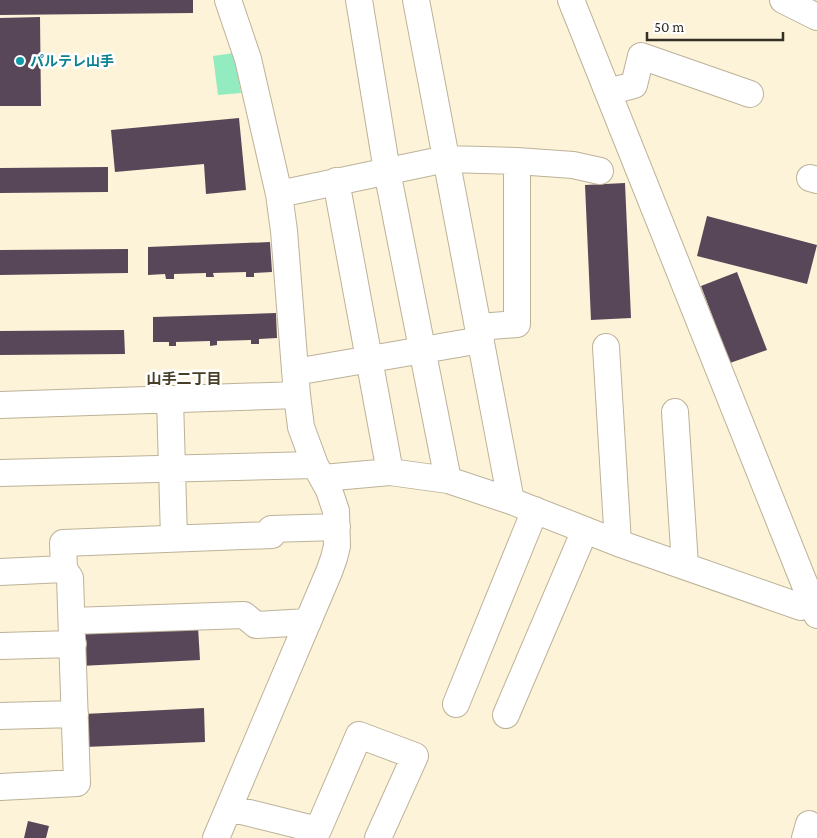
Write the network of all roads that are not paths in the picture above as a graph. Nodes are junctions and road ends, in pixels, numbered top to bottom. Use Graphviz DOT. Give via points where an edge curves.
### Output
graph roads {
  1 [pos="228,0"];
  2 [pos="359,0"];
  3 [pos="416,0"];
  4 [pos="571,0"];
  5 [pos="783,0"];
  6 [pos="817,17"];
  7 [pos="608,92"];
  8 [pos="750,94"];
  9 [pos="446,159"];
  10 [pos="517,161"];
  11 [pos="387,171"];
  12 [pos="600,171"];
  13 [pos="336,181"];
  14 [pos="279,194"];
  15 [pos="480,334"];
  16 [pos="606,347"];
  17 [pos="423,350"];
  18 [pos="368,360"];
  19 [pos="296,384"];
  20 [pos="170,399"];
  21 [pos="0,405"];
  22 [pos="675,412"];
  23 [pos="172,469"];
  24 [pos="319,472"];
  25 [pos="390,472"];
  26 [pos="0,473"];
  27 [pos="448,480"];
  28 [pos="512,501"];
  29 [pos="535,510"];
  30 [pos="337,527"];
  31 [pos="585,530"];
  32 [pos="174,538"];
  33 [pos="618,543"];
  34 [pos="685,565"];
  35 [pos="64,570"];
  36 [pos="0,572"];
  37 [pos="808,610"];
  38 [pos="308,622"];
  39 [pos="72,632"];
  40 [pos="0,646"];
  41 [pos="456,704"];
  42 [pos="75,714"];
  43 [pos="0,716"];
  44 [pos="506,716"];
  45 [pos="0,788"];
  46 [pos="229,808"];
  47 [pos="216,838"];
  48 [pos="378,838"];
  1 -- 14 [label="street" via="248,59"];
  2 -- 11 [label="street"];
  3 -- 9 [label="street"];
  4 -- 7 [label="street"];
  5 -- 6 [label="street"];
  7 -- 8 [label="street" via="634,84 641,56"];
  7 -- 37 [label="street"];
  9 -- 10 [label="street"];
  9 -- 11 [label="street"];
  9 -- 15 [label="street"];
  10 -- 12 [label="street" via="573,165"];
  10 -- 15 [label="street" via="517,324"];
  11 -- 13 [label="street"];
  11 -- 17 [label="street"];
  13 -- 14 [label="street"];
  13 -- 18 [label="street"];
  14 -- 19 [label="street"];
  15 -- 17 [label="street"];
  15 -- 28 [label="street"];
  16 -- 33 [label="street"];
  17 -- 18 [label="street"];
  17 -- 27 [label="street"];
  18 -- 19 [label="street"];
  18 -- 25 [label="street"];
  19 -- 20 [label="street"];
  19 -- 24 [label="street" via="300,427"];
  20 -- 21 [label="street"];
  20 -- 23 [label="street"];
  22 -- 34 [label="street"];
  23 -- 24 [label="street"];
  23 -- 26 [label="street"];
  23 -- 32 [label="street"];
  24 -- 25 [label="street"];
  24 -- 30 [label="street" via="336,511"];
  25 -- 27 [label="street"];
  27 -- 28 [label="street"];
  28 -- 29 [label="street"];
  29 -- 31 [label="street"];
  29 -- 41 [label="street"];
  30 -- 32 [label="street" via="271,529 272,535"];
  30 -- 38 [label="street" via="334,558"];
  31 -- 33 [label="street"];
  31 -- 44 [label="street"];
  32 -- 35 [label="street" via="63,542"];
  33 -- 34 [label="street"];
  34 -- 37 [label="street"];
  35 -- 36 [label="street"];
  35 -- 39 [label="street" via="70,578"];
  38 -- 39 [label="street" via="256,625 244,615"];
  38 -- 46 [label="street"];
  39 -- 40 [label="street"];
  39 -- 42 [label="street"];
  42 -- 43 [label="street"];
  42 -- 45 [label="street" via="77,783"];
  46 -- 47 [label="street"];
  46 -- 48 [label="street" via="318,830 359,735 415,756"];
}
